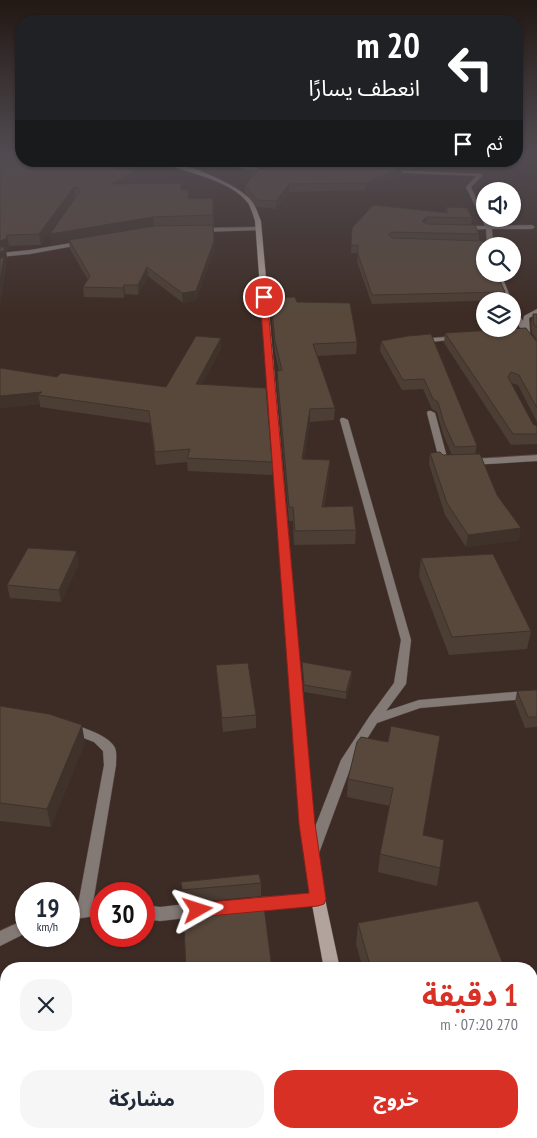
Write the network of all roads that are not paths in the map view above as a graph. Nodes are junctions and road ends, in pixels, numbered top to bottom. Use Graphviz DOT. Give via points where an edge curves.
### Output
graph roads {
  1 [pos="252,208"];
  2 [pos="479,208"];
  3 [pos="532,226"];
  4 [pos="453,228"];
  5 [pos="489,228"];
  6 [pos="258,229"];
  7 [pos="193,230"];
  8 [pos="490,237"];
  9 [pos="89,242"];
  10 [pos="47,243"];
  11 [pos="42,250"];
  12 [pos="0,255"];
  13 [pos="537,310"];
  14 [pos="521,324"];
  15 [pos="521,334"];
  16 [pos="527,334"];
  17 [pos="470,338"];
  18 [pos="412,341"];
  19 [pos="537,347"];
  20 [pos="431,413"];
  21 [pos="344,420"];
  22 [pos="537,458"];
  23 [pos="453,462"];
  24 [pos="463,462"];
  25 [pos="537,694"];
  26 [pos="373,720"];
  27 [pos="55,726"];
  28 [pos="312,855"];
  29 [pos="318,899"];
  30 [pos="235,906"];
  31 [pos="208,909"];
  32 [pos="90,910"];
  33 [pos="84,911"];
  34 [pos="80,912"];
  35 [pos="155,913"];
  36 [pos="15,932"];
  37 [pos="0,939"];
  38 [pos="331,962"];
  1 -- 6 [label="main road"];
  2 -- 5 [label="street"];
  3 -- 5 [label="street"];
  4 -- 5 [label="street"];
  5 -- 8 [label="street"];
  6 -- 7 [label="street"];
  6 -- 28 [label="main road"];
  9 -- 11 [label="street"];
  10 -- 11 [label="street"];
  11 -- 12 [label="street"];
  13 -- 16 [label="street" via="526,317"];
  14 -- 16 [label="street"];
  15 -- 16 [label="street"];
  16 -- 19 [label="street"];
  17 -- 18 [label="street"];
  20 -- 23 [label="street" via="444,462"];
  21 -- 26 [label="street" via="406,640 400,684"];
  22 -- 24 [label="street"];
  25 -- 26 [label="street" via="419,704"];
  26 -- 28 [label="street" via="347,760"];
  27 -- 33 [label="street" via="98,739 109,749 110,765"];
  28 -- 29 [label="main road"];
  29 -- 30 [label="street"];
  29 -- 38 [label="main road"];
  31 -- 35 [label="street"];
  32 -- 33 [label="street"];
  33 -- 34 [label="street"];
  36 -- 37 [label="street"];
}
